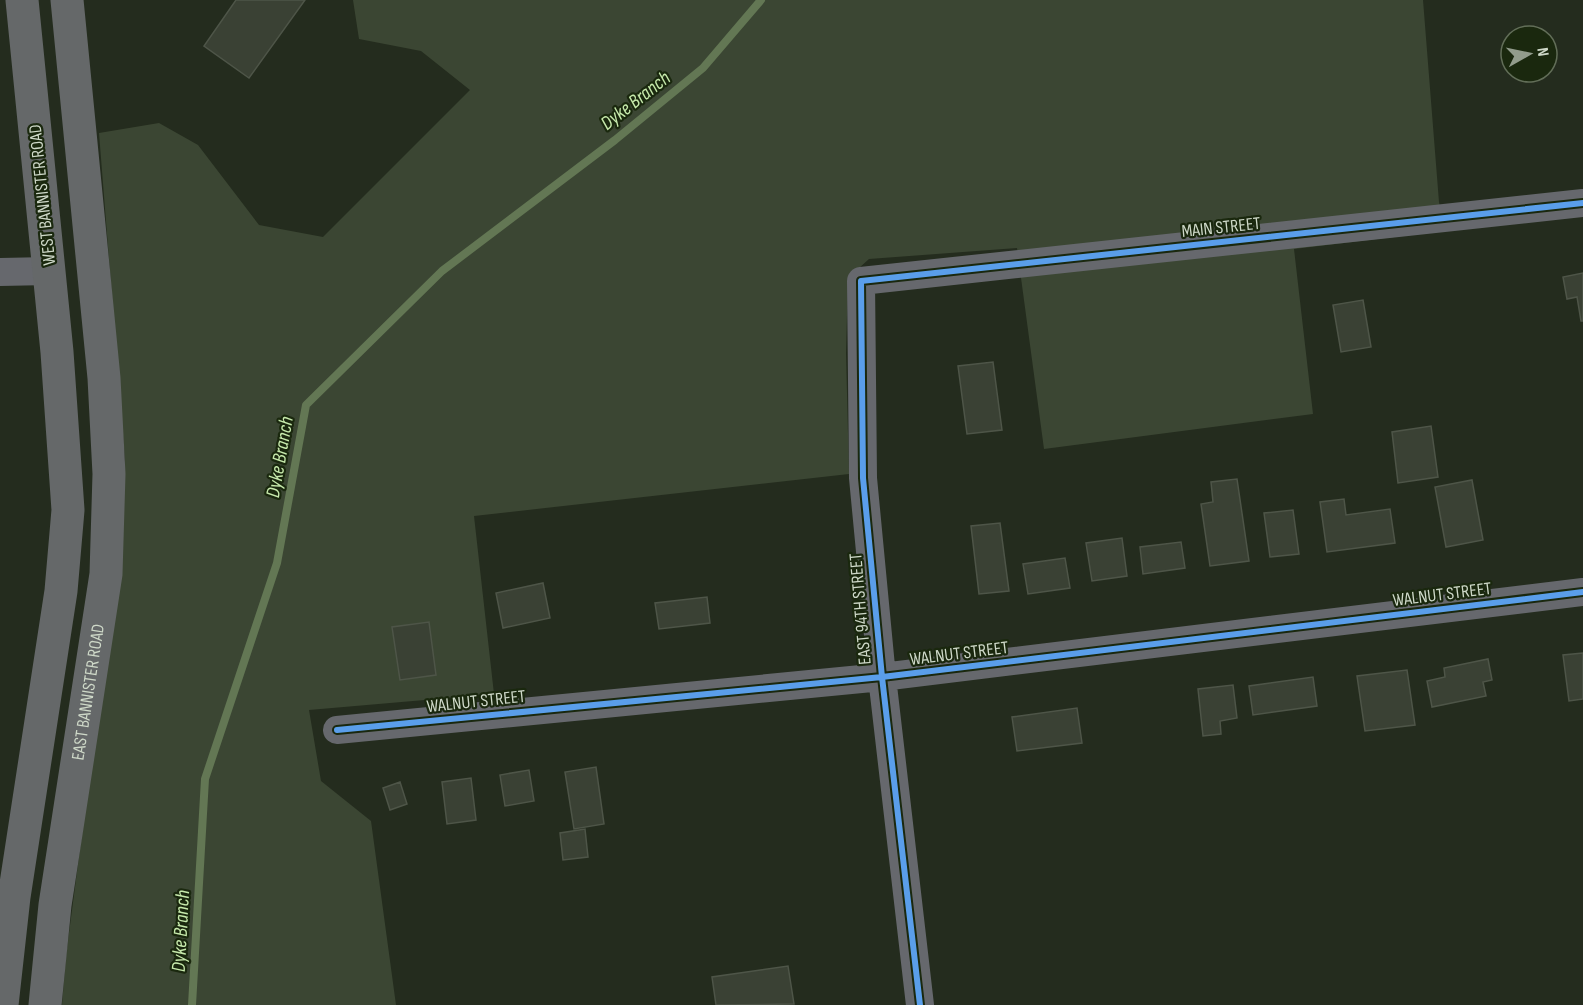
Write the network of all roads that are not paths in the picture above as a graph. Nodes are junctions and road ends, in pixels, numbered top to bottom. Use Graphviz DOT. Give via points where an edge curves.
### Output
graph roads {
  1 [pos="22,0"];
  2 [pos="67,0"];
  3 [pos="1583,203"];
  4 [pos="49,271"];
  5 [pos="0,272"];
  6 [pos="861,281"];
  7 [pos="1583,592"];
  8 [pos="882,677"];
  9 [pos="337,730"];
  10 [pos="2,1005"];
  11 [pos="45,1005"];
  12 [pos="920,1005"];
  1 -- 4 [label="main road, WEST BANNISTER ROAD"];
  2 -- 11 [label="main road, EAST BANNISTER ROAD" via="104,378 109,474 106,574 55,905"];
  3 -- 6 [label="street, MAIN STREET"];
  4 -- 5 [label="street"];
  4 -- 10 [label="main road, WEST BANNISTER ROAD" via="68,510 61,591"];
  6 -- 8 [label="street, EAST 94TH STREET" via="863,478"];
  7 -- 8 [label="street, WALNUT STREET"];
  8 -- 9 [label="street, WALNUT STREET"];
  8 -- 12 [label="street, EAST 94TH STREET"];
}
